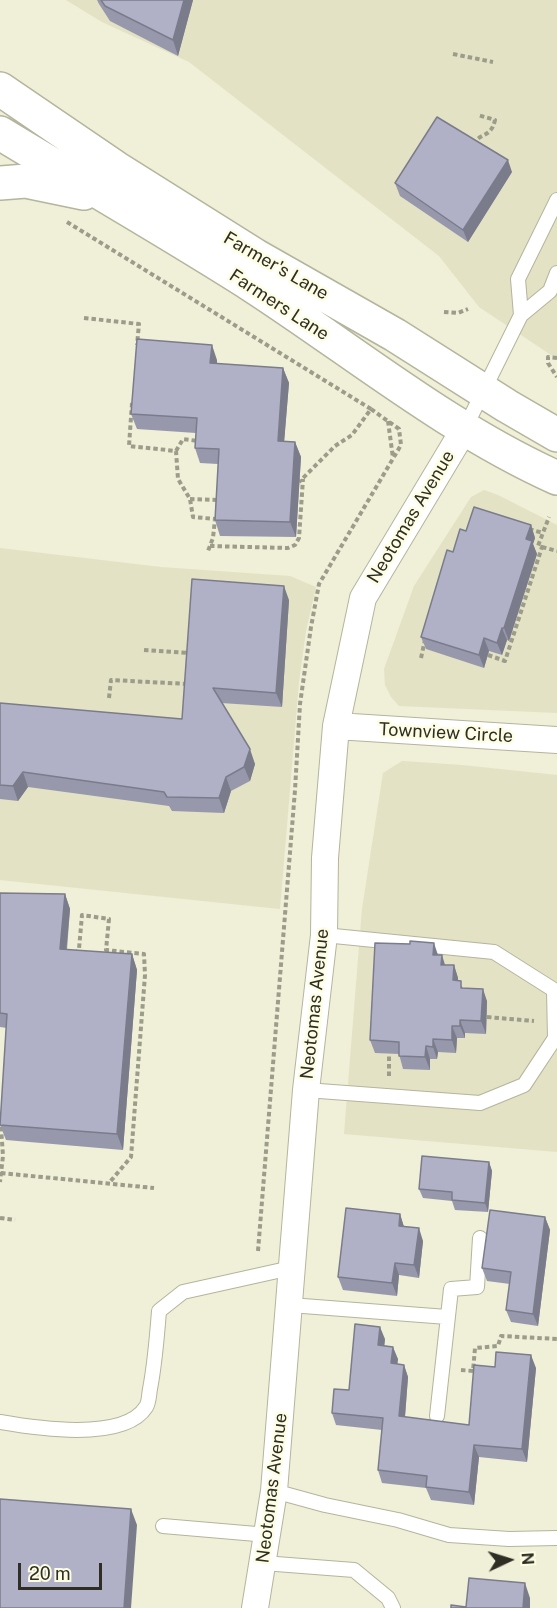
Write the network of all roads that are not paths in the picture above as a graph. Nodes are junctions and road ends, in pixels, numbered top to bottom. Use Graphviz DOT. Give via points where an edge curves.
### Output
graph roads {
  1 [pos="0,89"];
  2 [pos="0,133"];
  3 [pos="0,183"];
  4 [pos="106,198"];
  5 [pos="557,200"];
  6 [pos="557,273"];
  7 [pos="521,315"];
  8 [pos="484,391"];
  9 [pos="465,428"];
  10 [pos="557,435"];
  11 [pos="557,478"];
  12 [pos="336,726"];
  13 [pos="557,740"];
  14 [pos="324,935"];
  15 [pos="556,1023"];
  16 [pos="306,1090"];
  17 [pos="480,1238"];
  18 [pos="291,1268"];
  19 [pos="290,1305"];
  20 [pos="447,1317"];
  21 [pos="437,1416"];
  22 [pos="0,1422"];
  23 [pos="274,1491"];
  24 [pos="163,1526"];
  25 [pos="268,1535"];
  26 [pos="557,1538"];
  27 [pos="263,1563"];
  28 [pos="255,1608"];
  29 [pos="393,1608"];
  1 -- 8 [label="street, Farmer's Lane" via="256,256"];
  2 -- 4 [label="street, Farmers Lane"];
  3 -- 4 [label="street" via="26,181"];
  4 -- 9 [label="street, Farmers Lane" via="253,286"];
  5 -- 7 [label="lane" via="518,279"];
  6 -- 7 [label="lane" via="550,291"];
  7 -- 8 [label="lane"];
  8 -- 9 [label="lane"];
  8 -- 10 [label="street, Farmer's Lane"];
  9 -- 11 [label="street, Farmers Lane" via="506,454"];
  9 -- 12 [label="street, Neotomas Avenue" via="363,598"];
  12 -- 13 [label="street, Townview Circle"];
  12 -- 14 [label="street, Neotomas Avenue" via="325,858"];
  14 -- 15 [label="lane" via="494,952 554,990"];
  14 -- 16 [label="street, Neotomas Avenue"];
  15 -- 16 [label="lane" via="555,1038 524,1085 480,1104"];
  16 -- 18 [label="street, Neotomas Avenue"];
  17 -- 20 [label="lane" via="477,1287 451,1289"];
  18 -- 19 [label="street, Neotomas Avenue"];
  18 -- 22 [label="lane" via="183,1292 159,1311 146,1407 128,1422 99,1430 38,1429"];
  19 -- 20 [label="lane"];
  19 -- 23 [label="street, Neotomas Avenue"];
  20 -- 21 [label="lane"];
  23 -- 25 [label="street, Neotomas Avenue"];
  23 -- 26 [label="lane" via="448,1535"];
  24 -- 25 [label="lane"];
  25 -- 27 [label="street, Neotomas Avenue"];
  27 -- 28 [label="street, Neotomas Avenue"];
  27 -- 29 [label="lane" via="354,1570 388,1598"];
}
